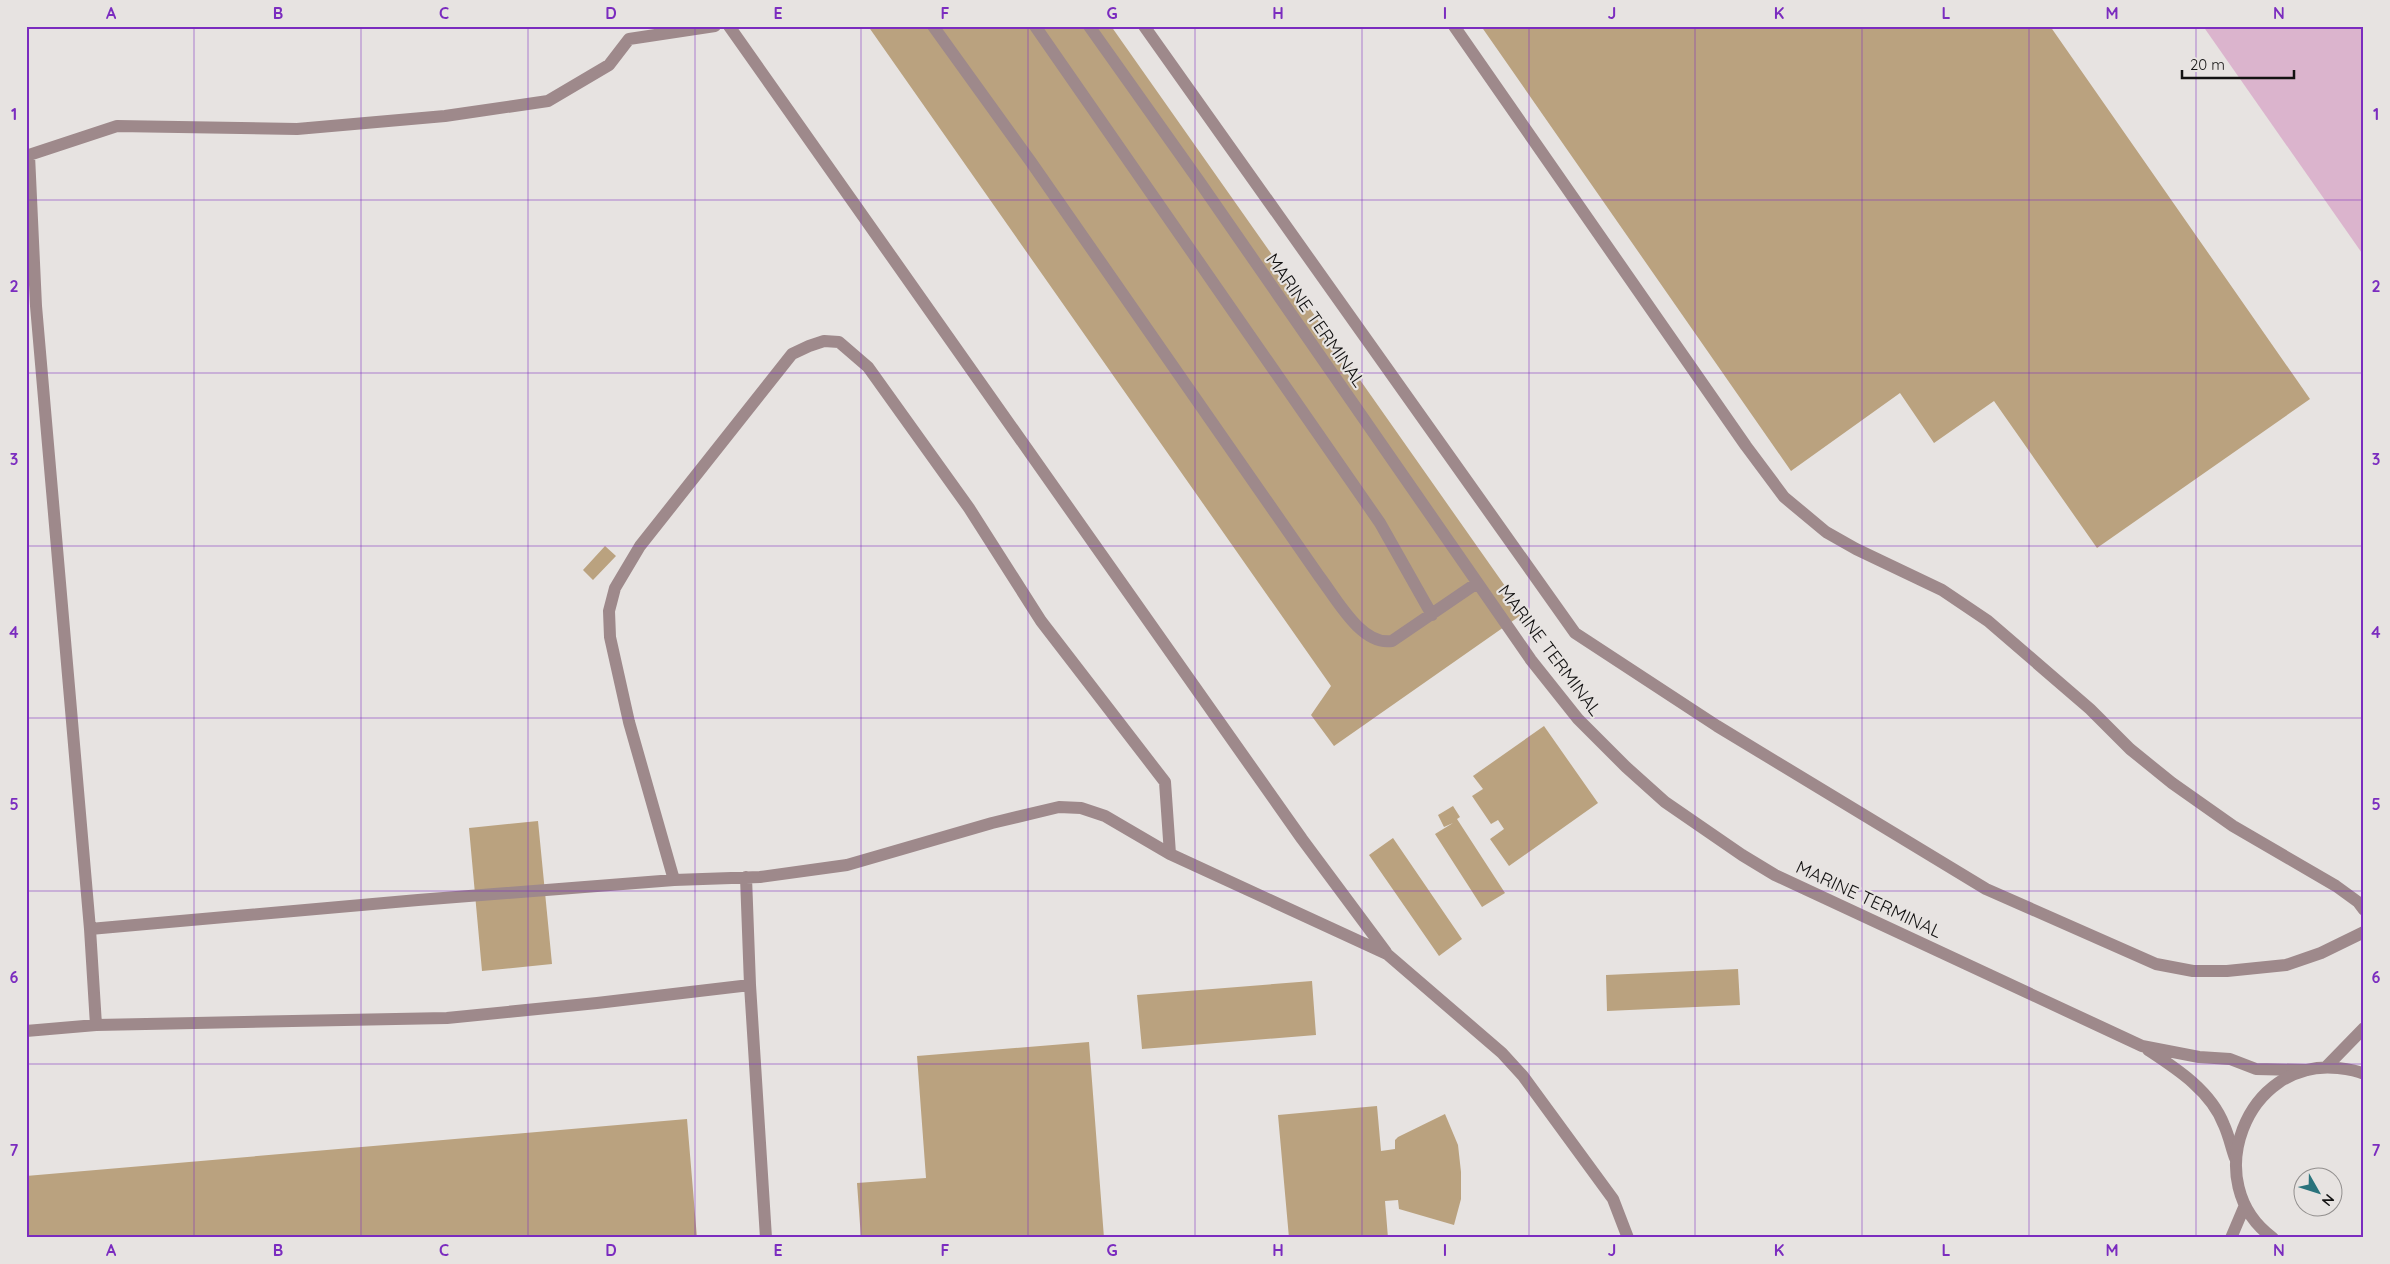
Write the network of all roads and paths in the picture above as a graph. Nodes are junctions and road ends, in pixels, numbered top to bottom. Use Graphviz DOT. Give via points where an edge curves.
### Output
graph roads {
  1 [pos="715,26"];
  2 [pos="729,26"];
  3 [pos="933,26"];
  4 [pos="1035,26"];
  5 [pos="1089,26"];
  6 [pos="1144,26"];
  7 [pos="1454,26"];
  8 [pos="31,307"];
  9 [pos="1477,583"];
  10 [pos="1432,615"];
  11 [pos="1170,854"];
  12 [pos="746,877"];
  13 [pos="674,880"];
  14 [pos="2364,910"];
  15 [pos="90,929"];
  16 [pos="2364,932"];
  17 [pos="1387,954"];
  18 [pos="750,985"];
  19 [pos="96,1025"];
  20 [pos="2364,1028"];
  21 [pos="26,1031"];
  22 [pos="2142,1046"];
  23 [pos="2326,1067"];
  24 [pos="2306,1070"];
  25 [pos="2364,1074"];
  26 [pos="2235,1158"];
  27 [pos="2245,1205"];
  28 [pos="766,1238"];
  29 [pos="1628,1238"];
  30 [pos="2231,1238"];
  31 [pos="2273,1238"];
  1 -- 8 [label="street" via="628,39 609,65 548,101 445,116 297,129 117,126 29,156"];
  2 -- 17 [label="street" via="1302,839"];
  3 -- 10 [label="street" via="1319,576 1359,628 1372,639 1392,641"];
  4 -- 10 [label="street" via="1380,523"];
  5 -- 9 [label="street, MARINE TERMINAL"];
  6 -- 16 [label="street" via="1575,633 1717,726 1986,889 2156,964 2193,971 2286,965 2321,953"];
  7 -- 14 [label="street" via="1784,497 1826,532 1942,590 1988,621 2090,709 2130,749 2201,806 2336,886"];
  8 -- 15 [label="street"];
  9 -- 10 [label="street"];
  9 -- 22 [label="street, MARINE TERMINAL" via="1555,691 1601,744 1665,802 1775,874"];
  11 -- 12 [label="street" via="1105,816 1081,808 1060,807 847,865"];
  11 -- 13 [label="street" via="1165,782 1041,621 969,508 868,367 839,342 824,341 792,354 640,546 615,588 609,610 610,637"];
  11 -- 17 [label="street"];
  12 -- 13 [label="street"];
  12 -- 18 [label="street"];
  13 -- 15 [label="street"];
  15 -- 19 [label="street"];
  17 -- 29 [label="street" via="1495,1047 1523,1076 1613,1199"];
  18 -- 19 [label="street" via="447,1018"];
  18 -- 28 [label="street"];
  19 -- 21 [label="street"];
  20 -- 23 [label="street"];
  22 -- 24 [label="street, MARINE TERMINAL" via="2199,1057 2230,1059 2256,1070"];
  22 -- 26 [label="street" via="2177,1069 2212,1104 2224,1124"];
  23 -- 24 [label="street"];
  23 -- 25 [label="street"];
  24 -- 26 [label="street" via="2278,1082 2256,1103 2241,1129"];
  26 -- 27 [label="street"];
  27 -- 30 [label="street"];
  27 -- 31 [label="street" via="2262,1230"];
}
